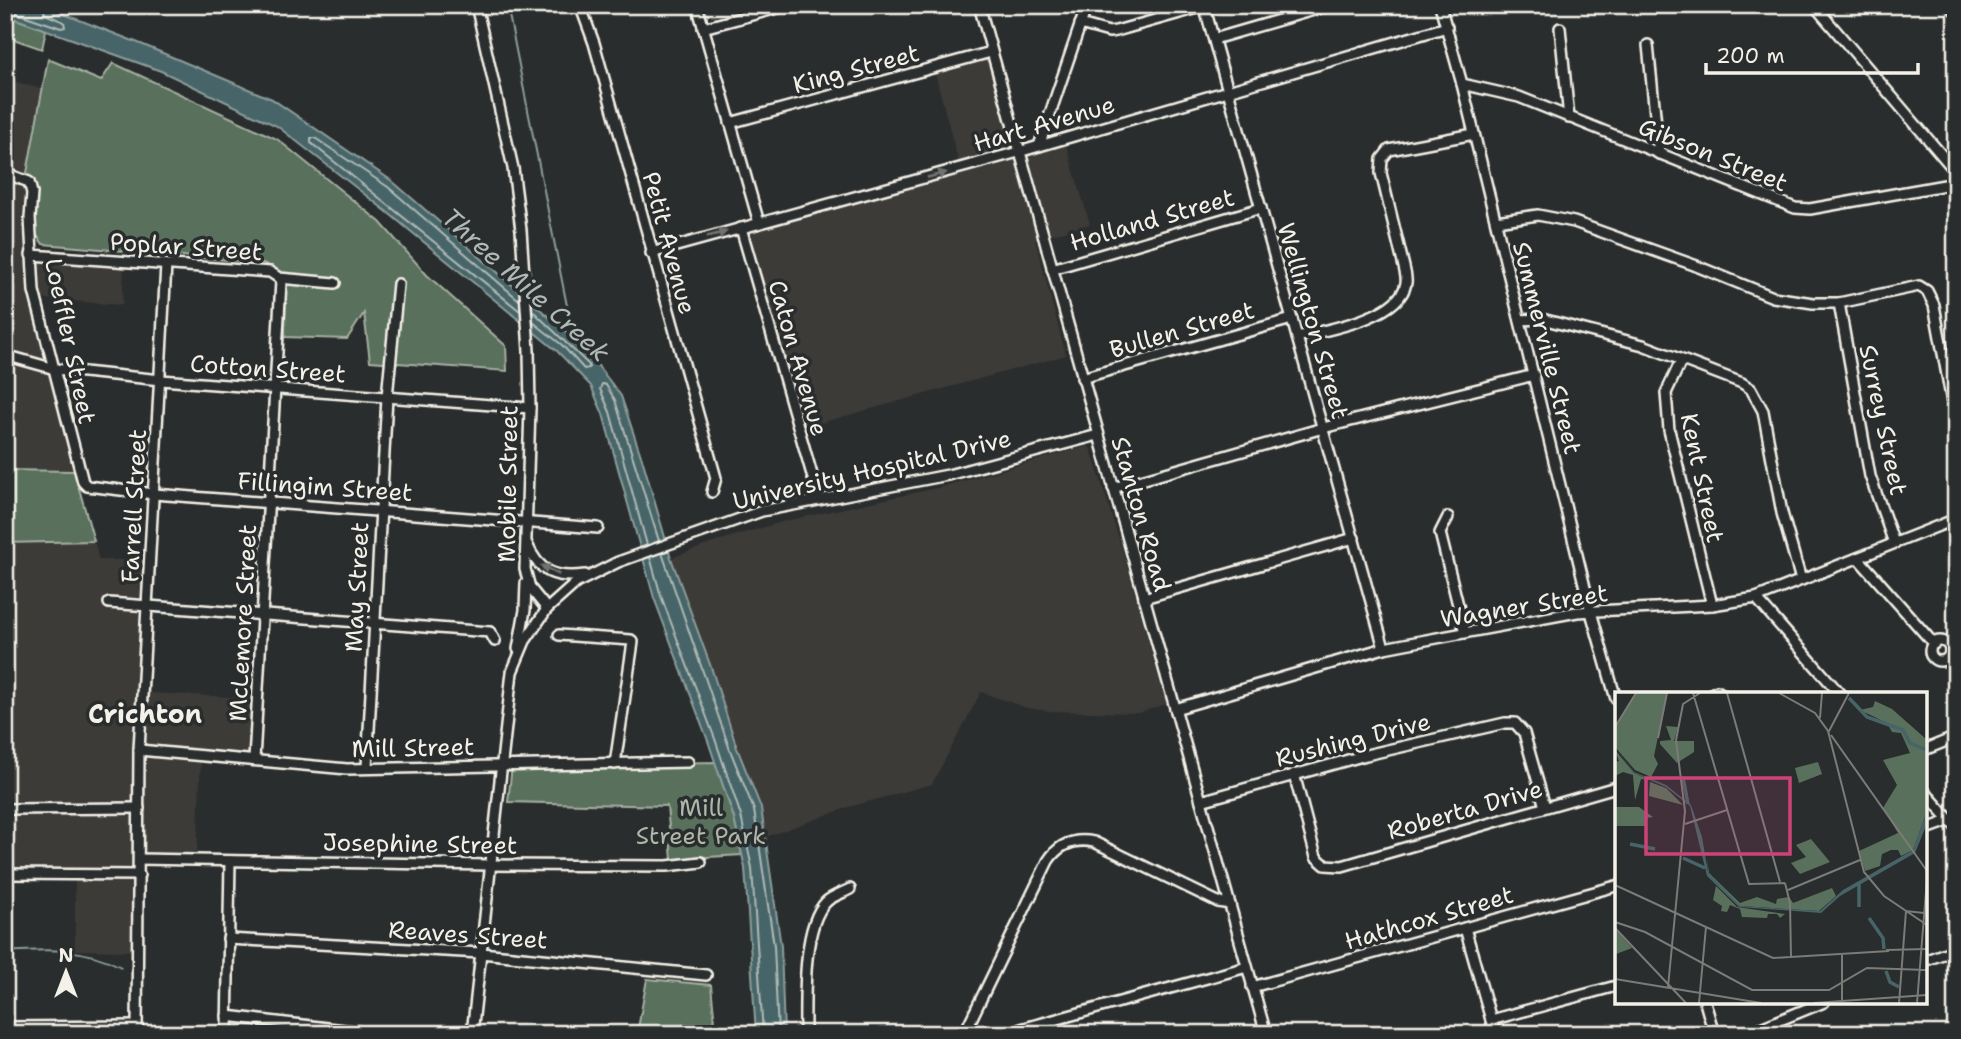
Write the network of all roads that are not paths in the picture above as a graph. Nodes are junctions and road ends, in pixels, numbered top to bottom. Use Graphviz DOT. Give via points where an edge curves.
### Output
graph roads {
  1 [pos="476,5"];
  2 [pos="580,5"];
  3 [pos="697,5"];
  4 [pos="789,5"];
  5 [pos="979,5"];
  6 [pos="1087,5"];
  7 [pos="1331,5"];
  8 [pos="1440,5"];
  9 [pos="1814,5"];
  10 [pos="1950,5"];
  11 [pos="1204,6"];
  12 [pos="1956,12"];
  13 [pos="1080,24"];
  14 [pos="1447,27"];
  15 [pos="704,28"];
  16 [pos="1560,28"];
  17 [pos="1214,39"];
  18 [pos="1648,45"];
  19 [pos="991,52"];
  20 [pos="1462,84"];
  21 [pos="1229,90"];
  22 [pos="1569,118"];
  23 [pos="730,123"];
  24 [pos="1474,134"];
  25 [pos="1039,146"];
  26 [pos="1019,152"];
  27 [pos="1659,154"];
  28 [pos="1956,172"];
  29 [pos="5,173"];
  30 [pos="1956,183"];
  31 [pos="1261,208"];
  32 [pos="1496,221"];
  33 [pos="759,223"];
  34 [pos="741,228"];
  35 [pos="651,253"];
  36 [pos="31,255"];
  37 [pos="166,265"];
  38 [pos="1052,269"];
  39 [pos="279,278"];
  40 [pos="335,283"];
  41 [pos="398,284"];
  42 [pos="1839,303"];
  43 [pos="1292,319"];
  44 [pos="1520,320"];
  45 [pos="1297,337"];
  46 [pos="5,355"];
  47 [pos="1681,361"];
  48 [pos="55,369"];
  49 [pos="1534,375"];
  50 [pos="1082,378"];
  51 [pos="161,380"];
  52 [pos="276,389"];
  53 [pos="387,397"];
  54 [pos="530,408"];
  55 [pos="1956,424"];
  56 [pos="1323,428"];
  57 [pos="1098,435"];
  58 [pos="75,451"];
  59 [pos="1113,488"];
  60 [pos="712,492"];
  61 [pos="154,494"];
  62 [pos="819,499"];
  63 [pos="270,503"];
  64 [pos="381,511"];
  65 [pos="1448,517"];
  66 [pos="1956,519"];
  67 [pos="527,522"];
  68 [pos="598,528"];
  69 [pos="1354,538"];
  70 [pos="525,539"];
  71 [pos="1894,543"];
  72 [pos="1858,558"];
  73 [pos="591,574"];
  74 [pos="526,578"];
  75 [pos="1801,580"];
  76 [pos="1144,598"];
  77 [pos="1756,598"];
  78 [pos="109,603"];
  79 [pos="1712,605"];
  80 [pos="148,606"];
  81 [pos="547,608"];
  82 [pos="1591,612"];
  83 [pos="263,615"];
  84 [pos="375,623"];
  85 [pos="1465,633"];
  86 [pos="559,635"];
  87 [pos="495,641"];
  88 [pos="1934,644"];
  89 [pos="1384,648"];
  90 [pos="517,656"];
  91 [pos="1838,692"];
  92 [pos="1615,696"];
  93 [pos="1175,709"];
  94 [pos="1956,737"];
  95 [pos="1926,749"];
  96 [pos="139,750"];
  97 [pos="254,760"];
  98 [pos="688,762"];
  99 [pos="615,764"];
  100 [pos="501,766"];
  101 [pos="367,767"];
  102 [pos="1294,774"];
  103 [pos="1615,787"];
  104 [pos="1926,793"];
  105 [pos="1201,801"];
  106 [pos="1545,807"];
  107 [pos="139,808"];
  108 [pos="5,809"];
  109 [pos="1954,822"];
  110 [pos="1926,829"];
  111 [pos="139,859"];
  112 [pos="230,861"];
  113 [pos="701,862"];
  114 [pos="489,865"];
  115 [pos="5,874"];
  116 [pos="139,875"];
  117 [pos="1615,886"];
  118 [pos="850,889"];
  119 [pos="1230,904"];
  120 [pos="1465,928"];
  121 [pos="228,939"];
  122 [pos="1956,949"];
  123 [pos="481,953"];
  124 [pos="1926,960"];
  125 [pos="1247,967"];
  126 [pos="706,975"];
  127 [pos="1615,986"];
  128 [pos="1252,987"];
  129 [pos="1706,1004"];
  130 [pos="1819,1004"];
  131 [pos="227,1016"];
  132 [pos="1491,1020"];
  133 [pos="5,1027"];
  134 [pos="22,1030"];
  135 [pos="137,1030"];
  136 [pos="227,1034"];
  137 [pos="379,1034"];
  138 [pos="472,1034"];
  139 [pos="805,1034"];
  140 [pos="964,1034"];
  141 [pos="1003,1034"];
  142 [pos="1266,1034"];
  143 [pos="1495,1034"];
  144 [pos="1714,1034"];
  145 [pos="1746,1034"];
  1 -- 54 [label="street, Mobile Street" via="513,168"];
  2 -- 35 [label="street, Petit Avenue"];
  3 -- 15 [label="street"];
  4 -- 15 [label="street"];
  5 -- 19 [label="street, Stanton Road"];
  6 -- 13 [label="street"];
  7 -- 17 [label="street"];
  8 -- 14 [label="street, Summerville Street"];
  9 -- 28 [label="street"];
  10 -- 12 [label="street"];
  11 -- 13 [label="street" via="1116,31"];
  11 -- 17 [label="street, Wellington Street"];
  13 -- 25 [label="street"];
  14 -- 20 [label="street, Summerville Street"];
  14 -- 21 [label="street, Hart Avenue"];
  15 -- 23 [label="street"];
  16 -- 22 [label="street"];
  17 -- 21 [label="street, Wellington Street"];
  18 -- 27 [label="street"];
  19 -- 23 [label="street, King Street"];
  19 -- 26 [label="street, Stanton Road"];
  20 -- 22 [label="street, Gibson Street" via="1519,97"];
  20 -- 24 [label="street, Summerville Street"];
  21 -- 25 [label="street, Hart Avenue"];
  21 -- 31 [label="street, Wellington Street"];
  22 -- 27 [label="street, Gibson Street"];
  23 -- 33 [label="street"];
  24 -- 32 [label="street, Summerville Street"];
  24 -- 45 [label="street" via="1389,150 1382,159 1381,173 1407,281 1401,295 1383,311"];
  25 -- 26 [label="street, Hart Avenue"];
  33 -- 26 [label="street, Hart Avenue, one-way"];
  26 -- 38 [label="street, Stanton Road"];
  27 -- 30 [label="street, Gibson Street" via="1796,208"];
  29 -- 36 [label="street, Loeffler Street" via="29,182"];
  31 -- 38 [label="street, Holland Street"];
  31 -- 43 [label="street, Wellington Street"];
  32 -- 42 [label="street" via="1538,215 1574,222 1773,297"];
  32 -- 44 [label="street, Summerville Street"];
  33 -- 34 [label="street, Hart Avenue"];
  35 -- 34 [label="street, Hart Avenue, one-way"];
  34 -- 62 [label="street, Caton Avenue"];
  35 -- 60 [label="street, Petit Avenue" via="716,478"];
  36 -- 37 [label="street, Poplar Street"];
  36 -- 48 [label="street, Loeffler Street" via="34,291"];
  37 -- 39 [label="street, Poplar Street" via="270,272"];
  37 -- 51 [label="street, Farrell Street"];
  38 -- 50 [label="street, Stanton Road"];
  39 -- 40 [label="street, Poplar Street"];
  39 -- 52 [label="street, McLemore Street"];
  41 -- 53 [label="street, May Street"];
  42 -- 55 [label="street" via="1919,286 1927,291 1934,305"];
  42 -- 71 [label="street, Surrey Street" via="1870,476"];
  43 -- 45 [label="street, Wellington Street"];
  43 -- 50 [label="street, Bullen Street"];
  44 -- 47 [label="street" via="1542,319 1643,345"];
  44 -- 49 [label="street, Summerville Street"];
  45 -- 56 [label="street, Wellington Street"];
  46 -- 48 [label="street, Cotton Street"];
  47 -- 75 [label="street" via="1751,389 1763,411 1782,513"];
  47 -- 79 [label="street, Kent Street" via="1666,393 1669,430"];
  48 -- 51 [label="street, Cotton Street"];
  48 -- 58 [label="street, Loeffler Street"];
  49 -- 56 [label="street"];
  49 -- 82 [label="street, Summerville Street"];
  50 -- 57 [label="street, Stanton Road"];
  51 -- 52 [label="street, Cotton Street"];
  51 -- 61 [label="street, Farrell Street"];
  52 -- 53 [label="street, Cotton Street"];
  52 -- 63 [label="street, McLemore Street"];
  53 -- 54 [label="street, Cotton Street"];
  53 -- 64 [label="street, May Street"];
  54 -- 67 [label="street, Mobile Street"];
  56 -- 59 [label="street"];
  56 -- 69 [label="street, Wellington Street"];
  57 -- 59 [label="street, Stanton Road"];
  57 -- 62 [label="street, University Hospital Drive" via="957,473"];
  58 -- 61 [label="street, Fillingim Street" via="87,486"];
  59 -- 76 [label="street, Stanton Road"];
  61 -- 63 [label="street, Fillingim Street"];
  61 -- 80 [label="street, Farrell Street"];
  62 -- 73 [label="street, University Hospital Drive" via="762,511"];
  63 -- 64 [label="street, Fillingim Street"];
  63 -- 83 [label="street, McLemore Street"];
  64 -- 67 [label="street, Fillingim Street"];
  64 -- 84 [label="street, May Street"];
  65 -- 85 [label="street" via="1440,533"];
  66 -- 71 [label="street, Wagner Street"];
  67 -- 68 [label="street, Fillingim Street"];
  67 -- 70 [label="street, Mobile Street"];
  69 -- 76 [label="street"];
  69 -- 89 [label="street, Wellington Street"];
  73 -- 70 [label="street, one-way" via="569,577 548,572"];
  70 -- 74 [label="street, Mobile Street"];
  71 -- 72 [label="street, Wagner Street"];
  72 -- 75 [label="street, Wagner Street"];
  72 -- 88 [label="street"];
  73 -- 81 [label="street, University Hospital Drive"];
  74 -- 81 [label="street, Mobile Street"];
  74 -- 90 [label="street"];
  75 -- 77 [label="street, Wagner Street"];
  76 -- 93 [label="street, Stanton Road"];
  77 -- 79 [label="street, Wagner Street"];
  77 -- 91 [label="street"];
  78 -- 80 [label="street"];
  79 -- 82 [label="street, Wagner Street"];
  80 -- 83 [label="street"];
  80 -- 96 [label="street, Farrell Street"];
  81 -- 90 [label="street"];
  82 -- 85 [label="street, Wagner Street"];
  82 -- 92 [label="street, Summerville Street"];
  83 -- 84 [label="street"];
  83 -- 97 [label="street, McLemore Street"];
  84 -- 87 [label="street" via="490,632"];
  84 -- 101 [label="street, May Street"];
  85 -- 89 [label="street, Wagner Street"];
  86 -- 99 [label="street" via="633,642"];
  89 -- 93 [label="street, Wagner Street"];
  90 -- 100 [label="street"];
  93 -- 105 [label="street, Stanton Road"];
  94 -- 95 [label="street"];
  96 -- 97 [label="street, Mill Street"];
  96 -- 107 [label="street, Farrell Street"];
  97 -- 101 [label="street, Mill Street"];
  98 -- 99 [label="street, Mill Street"];
  99 -- 100 [label="street, Mill Street"];
  100 -- 101 [label="street, Mill Street"];
  100 -- 114 [label="street"];
  102 -- 105 [label="street, Rushing Drive"];
  102 -- 106 [label="street, Rushing Drive" via="1515,723 1524,733"];
  102 -- 106 [label="street, Roberta Drive" via="1316,857 1325,865 1342,866"];
  103 -- 106 [label="street, Roberta Drive"];
  104 -- 109 [label="street"];
  105 -- 119 [label="street, Stanton Road"];
  107 -- 108 [label="street"];
  107 -- 111 [label="street, Farrell Street"];
  109 -- 110 [label="street"];
  111 -- 112 [label="street, Josephine Street"];
  111 -- 116 [label="street, Farrell Street"];
  112 -- 114 [label="street, Josephine Street"];
  112 -- 121 [label="street"];
  113 -- 114 [label="street, Josephine Street" via="667,866"];
  114 -- 123 [label="street"];
  115 -- 116 [label="street"];
  116 -- 135 [label="street, Farrell Street"];
  117 -- 120 [label="street, Hathcox Street"];
  118 -- 139 [label="street" via="828,899 813,923"];
  119 -- 125 [label="street, Stanton Road"];
  119 -- 140 [label="street" via="1094,842 1066,844 1048,861"];
  120 -- 128 [label="street, Hathcox Street"];
  120 -- 132 [label="street"];
  121 -- 123 [label="street, Reaves Street"];
  121 -- 131 [label="street"];
  122 -- 124 [label="street"];
  123 -- 126 [label="street, Reaves Street"];
  123 -- 138 [label="street"];
  125 -- 128 [label="street, Stanton Road"];
  125 -- 141 [label="street"];
  127 -- 132 [label="street"];
  128 -- 142 [label="street, Stanton Road"];
  129 -- 144 [label="street"];
  130 -- 145 [label="street"];
  131 -- 136 [label="street"];
  131 -- 137 [label="street"];
  132 -- 143 [label="street"];
  133 -- 134 [label="street"];
  134 -- 135 [label="street"];
}
